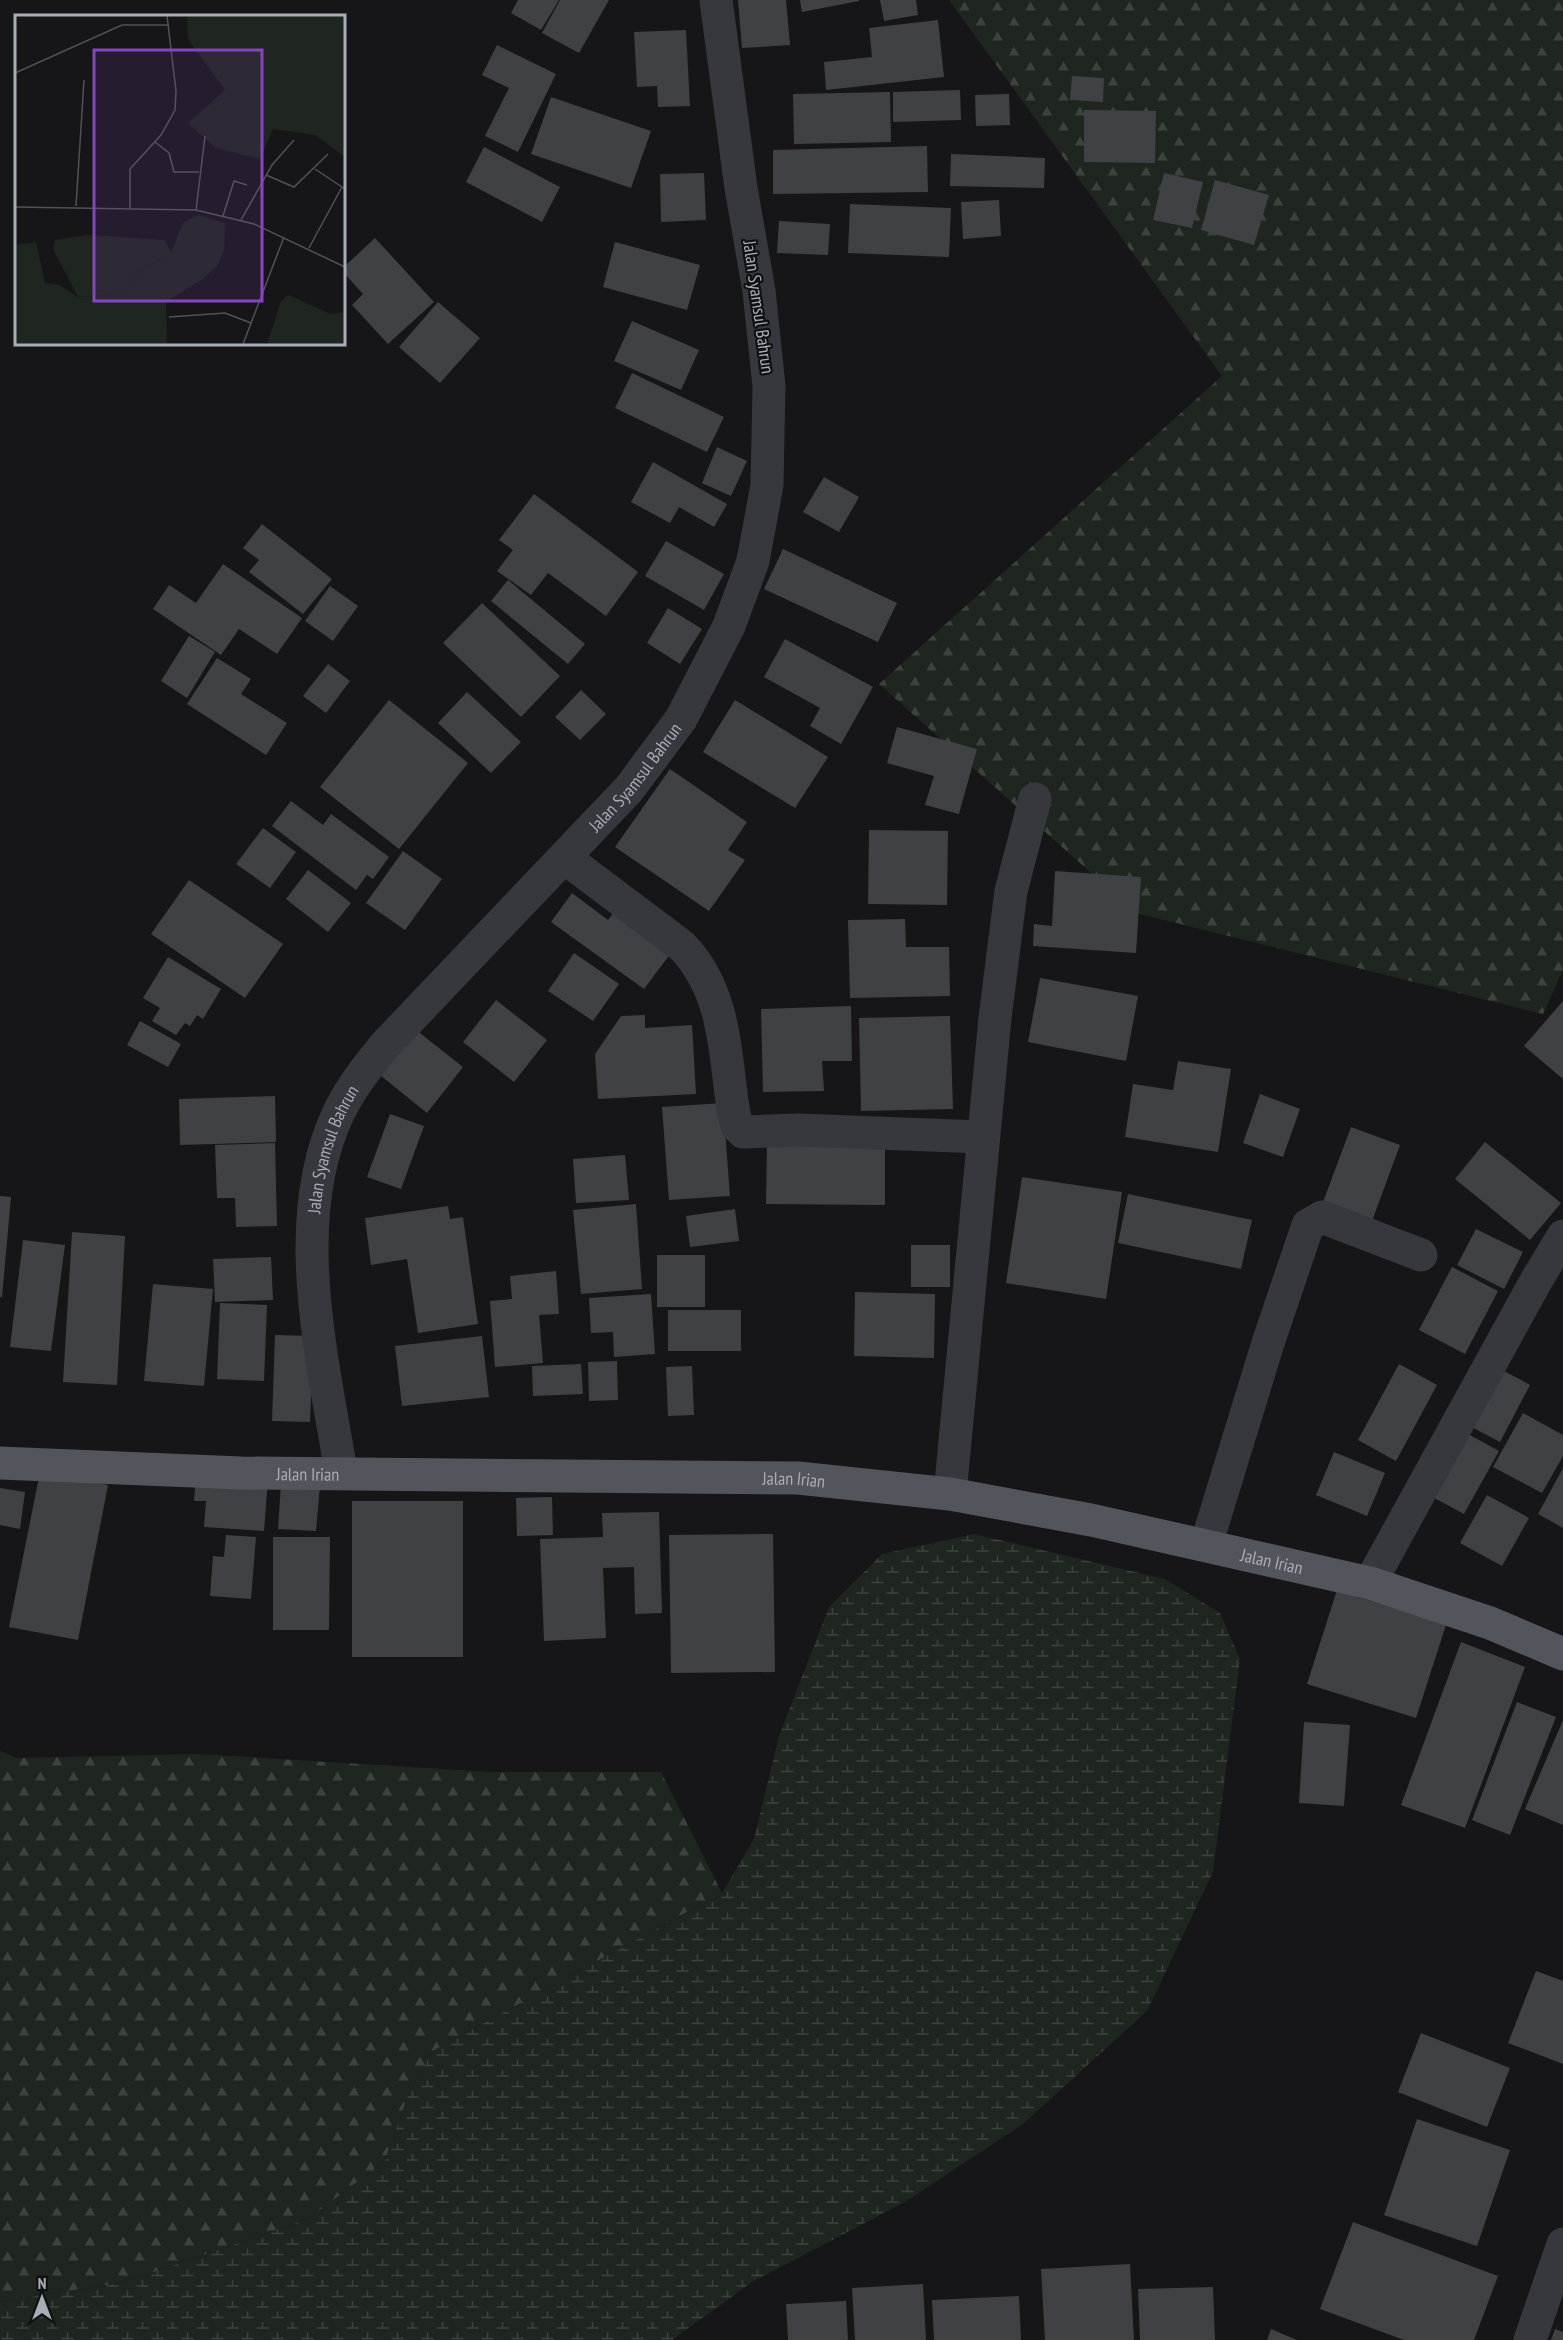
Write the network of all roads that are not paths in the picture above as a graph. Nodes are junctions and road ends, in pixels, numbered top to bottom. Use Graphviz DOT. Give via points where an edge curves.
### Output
graph roads {
  1 [pos="716,0"];
  2 [pos="1035,799"];
  3 [pos="565,858"];
  4 [pos="982,1137"];
  5 [pos="1563,1236"];
  6 [pos="1420,1254"];
  7 [pos="0,1463"];
  8 [pos="341,1472"];
  9 [pos="950,1494"];
  10 [pos="1206,1545"];
  11 [pos="1370,1583"];
  12 [pos="1563,1654"];
  13 [pos="1563,2244"];
  14 [pos="1530,2340"];
  1 -- 3 [label="street, Jalan Syamsul Bahrun" via="768,376 767,485 753,561 729,627 681,719 629,789"];
  2 -- 4 [label="street" via="1011,891"];
  3 -- 4 [label="street" via="696,960 717,1000 734,1114 743,1132 798,1130"];
  3 -- 8 [label="street, Jalan Syamsul Bahrun" via="386,1044 360,1076 332,1131 315,1187 312,1253 318,1327"];
  4 -- 9 [label="street"];
  5 -- 11 [label="street"];
  6 -- 10 [label="street" via="1322,1216 1308,1225"];
  7 -- 8 [label="main road, Jalan Irian" via="241,1473"];
  8 -- 9 [label="main road, Jalan Irian" via="798,1478"];
  9 -- 10 [label="main road, Jalan Irian"];
  10 -- 11 [label="main road, Jalan Irian"];
  11 -- 12 [label="main road, Jalan Irian" via="1490,1623"];
  13 -- 14 [label="street"];
}
